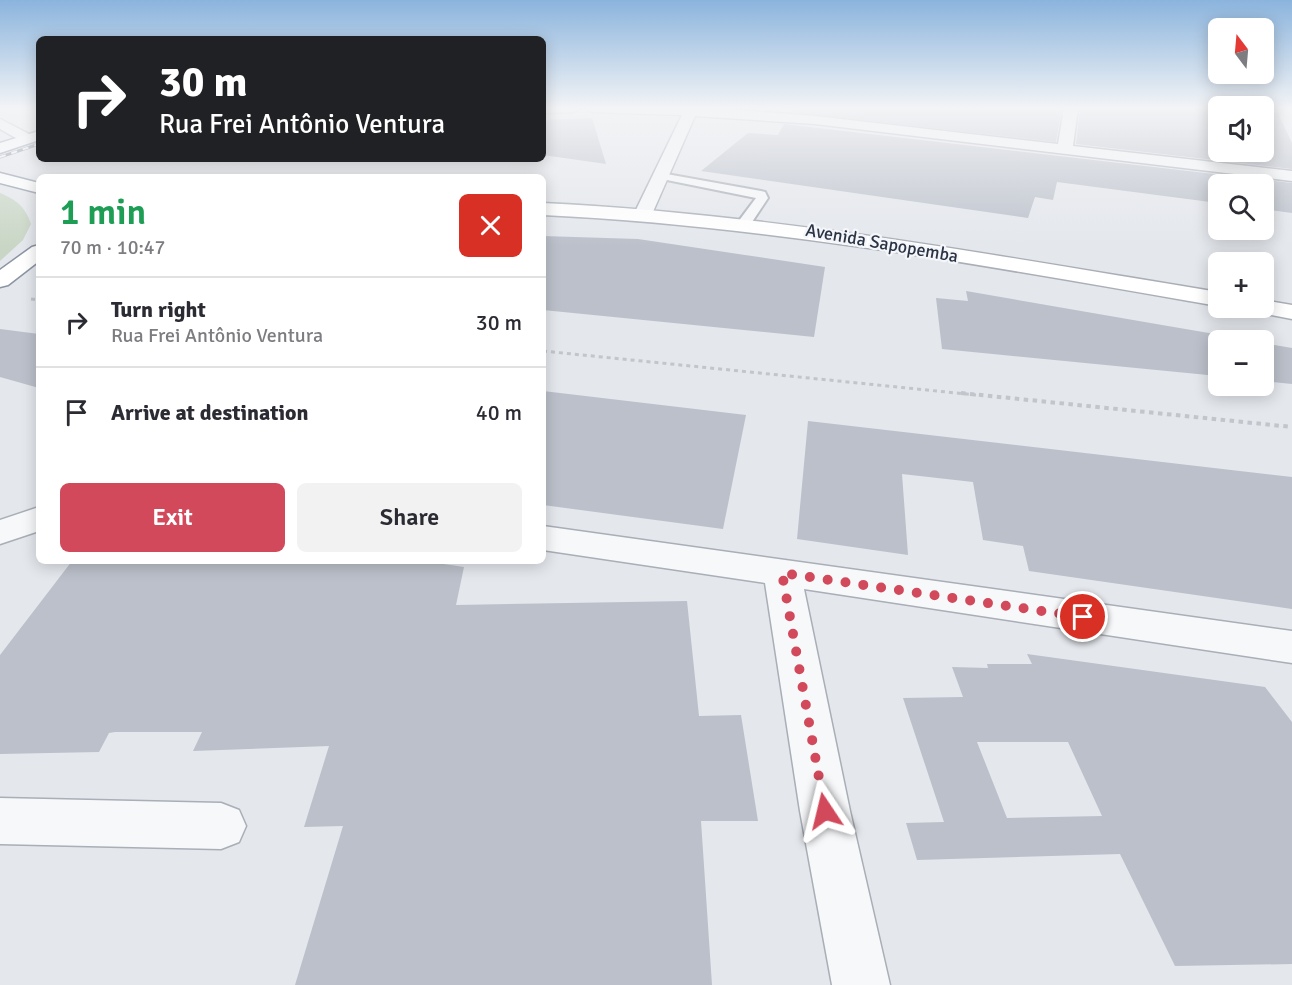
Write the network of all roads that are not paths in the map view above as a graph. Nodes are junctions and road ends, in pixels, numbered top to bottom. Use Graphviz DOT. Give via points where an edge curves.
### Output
graph roads {
  1 [pos="671,154"];
  2 [pos="1107,154"];
  3 [pos="14,175"];
  4 [pos="661,176"];
  5 [pos="1292,176"];
  6 [pos="36,186"];
  7 [pos="546,209"];
  8 [pos="643,214"];
  9 [pos="745,222"];
  10 [pos="35,256"];
  11 [pos="0,280"];
  12 [pos="1208,297"];
  13 [pos="1274,309"];
  14 [pos="1292,312"];
  15 [pos="546,538"];
  16 [pos="782,573"];
  17 [pos="1292,647"];
  18 [pos="0,821"];
  19 [pos="221,826"];
  20 [pos="861,985"];
  1 -- 4 [label="street"];
  2 -- 5 [label="street"];
  3 -- 6 [label="main road"];
  4 -- 8 [label="street"];
  4 -- 9 [label="lane" via="761,195"];
  7 -- 8 [label="main road, Avenida Sapopemba"];
  8 -- 9 [label="main road, Avenida Sapopemba"];
  9 -- 12 [label="main road, Avenida Sapopemba"];
  10 -- 11 [label="main road"];
  13 -- 14 [label="main road"];
  15 -- 16 [label="street"];
  16 -- 17 [label="street"];
  16 -- 20 [label="street"];
  18 -- 19 [label="street"];
}
